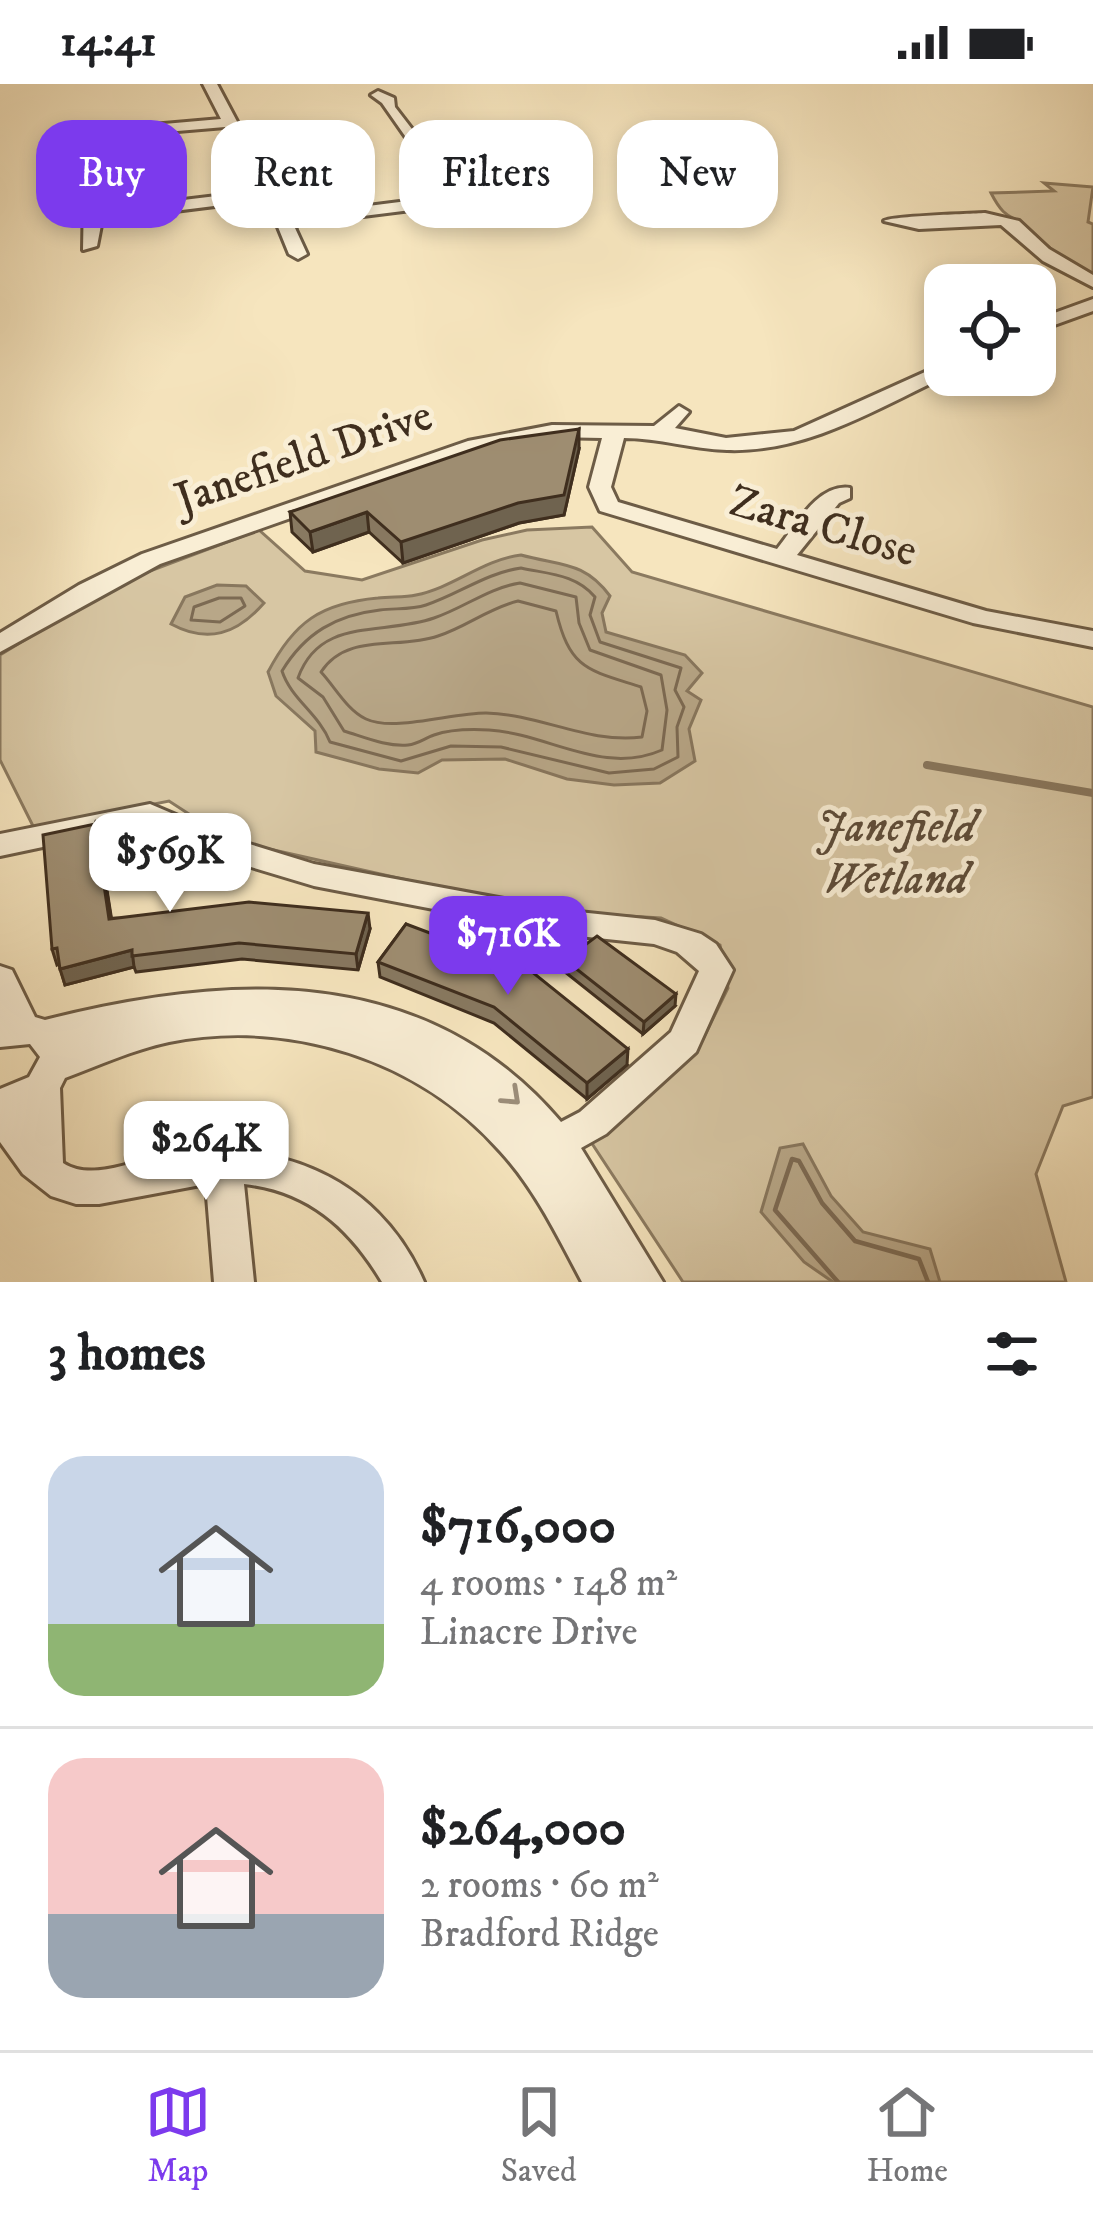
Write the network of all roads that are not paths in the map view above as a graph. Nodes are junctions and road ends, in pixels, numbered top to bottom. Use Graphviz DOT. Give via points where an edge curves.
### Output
graph roads {
  1 [pos="215,87"];
  2 [pos="379,95"];
  3 [pos="231,120"];
  4 [pos="375,210"];
  5 [pos="892,220"];
  6 [pos="95,228"];
  7 [pos="288,228"];
  8 [pos="89,246"];
  9 [pos="298,254"];
  10 [pos="1093,282"];
  11 [pos="1093,304"];
  12 [pos="1056,318"];
  13 [pos="924,379"];
  14 [pos="679,412"];
  15 [pos="615,431"];
  16 [pos="671,434"];
  17 [pos="842,493"];
  18 [pos="782,558"];
  19 [pos="1093,639"];
  20 [pos="0,644"];
  21 [pos="0,845"];
  22 [pos="0,979"];
  23 [pos="33,1050"];
  24 [pos="0,1107"];
  25 [pos="542,1150"];
  26 [pos="223,1164"];
  27 [pos="44,1168"];
  28 [pos="234,1282"];
  29 [pos="404,1282"];
  30 [pos="604,1282"];
  31 [pos="643,1282"];
  1 -- 3 [label="street"];
  2 -- 4 [label="street" via="467,198"];
  5 -- 10 [label="street" via="1001,220 1024,228 1039,250"];
  6 -- 8 [label="street"];
  7 -- 9 [label="street"];
  11 -- 12 [label="street"];
  13 -- 16 [label="street, Janefield Drive" via="798,436 726,444"];
  14 -- 16 [label="street"];
  15 -- 16 [label="street, Janefield Drive"];
  15 -- 18 [label="street, Zara Close" via="601,487 608,506"];
  15 -- 20 [label="street, Janefield Drive" via="552,431 476,446 152,559"];
  17 -- 18 [label="street"];
  18 -- 19 [label="street, Zara Close" via="982,618"];
  21 -- 25 [label="street" via="151,814 219,846 314,875 655,932 704,952 716,970 684,1042 593,1123"];
  22 -- 23 [label="street"];
  23 -- 24 [label="street"];
  23 -- 25 [label="street" via="188,1024 260,1022 331,1032 429,1069"];
  23 -- 27 [label="street"];
  24 -- 27 [label="street"];
  25 -- 30 [label="street"];
  25 -- 31 [label="street"];
  26 -- 27 [label="street" via="87,1187 63,1184"];
  26 -- 28 [label="street"];
  26 -- 29 [label="street" via="277,1172 328,1193 374,1229"];
}
